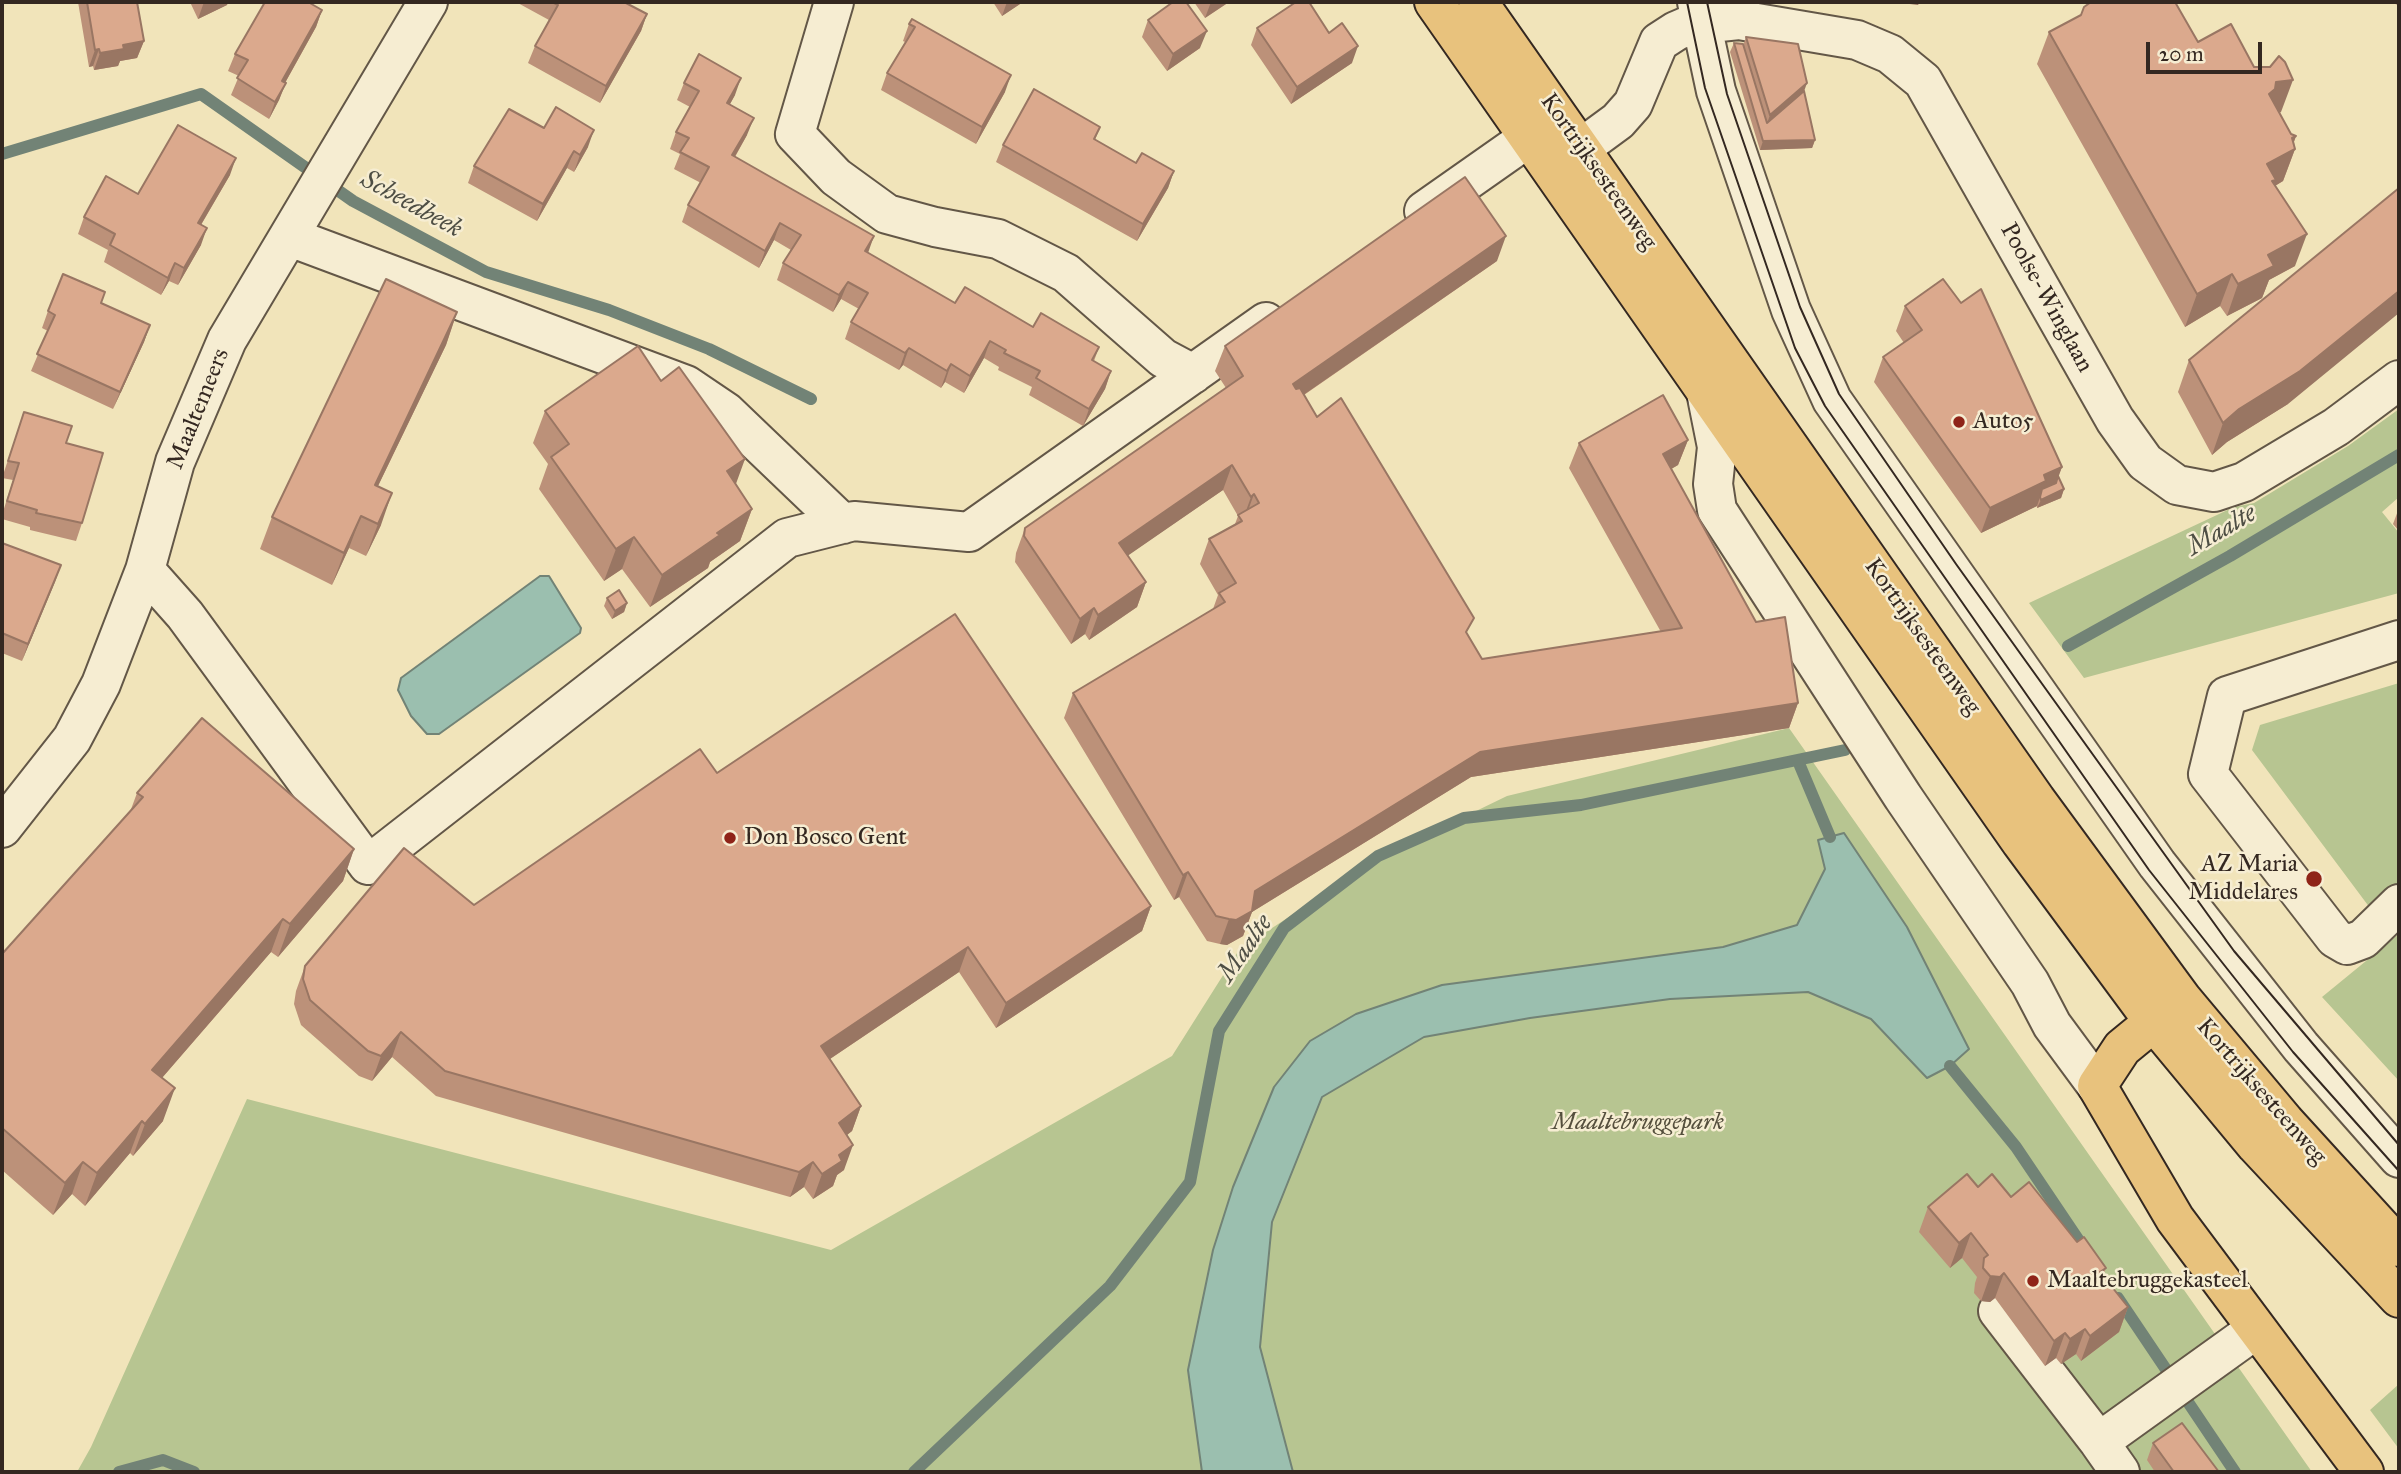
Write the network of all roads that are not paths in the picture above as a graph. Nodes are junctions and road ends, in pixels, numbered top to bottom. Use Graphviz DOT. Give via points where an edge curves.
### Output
graph roads {
  1 [pos="428,2"];
  2 [pos="834,2"];
  3 [pos="1434,2"];
  4 [pos="1478,2"];
  5 [pos="1699,13"];
  6 [pos="1560,116"];
  7 [pos="1529,138"];
  8 [pos="1582,148"];
  9 [pos="1551,170"];
  10 [pos="300,222"];
  11 [pos="1394,232"];
  12 [pos="1294,303"];
  13 [pos="1193,374"];
  14 [pos="2399,380"];
  15 [pos="1705,387"];
  16 [pos="843,524"];
  17 [pos="145,570"];
  18 [pos="2399,640"];
  19 [pos="2,828"];
  20 [pos="2399,904"];
  21 [pos="2168,1010"];
  22 [pos="2097,1086"];
  23 [pos="2399,1158"];
  24 [pos="2399,1247"];
  25 [pos="2399,1298"];
  26 [pos="1998,1311"];
  27 [pos="2255,1330"];
  28 [pos="2110,1457"];
  29 [pos="2364,1472"];
  1 -- 10 [label="street, Maaltemeers"];
  2 -- 13 [label="street" via="795,134 836,177 887,214 998,239 1066,273 1163,358"];
  3 -- 7 [label="main road, Kortrijksesteenweg"];
  4 -- 6 [label="main road, Kortrijksesteenweg"];
  5 -- 8 [label="street, Poolse-Winglaan" via="1659,42 1633,104"];
  5 -- 14 [label="street, Poolse-Winglaan" via="1857,40 1890,54 1923,80 2115,421 2145,461 2177,485 2214,492 2244,482 2336,427"];
  5 -- 23 [label="street" via="1716,91 1791,310 1818,373 1847,423 2164,875 2301,1047"];
  6 -- 7 [label="street"];
  6 -- 8 [label="main road, Kortrijksesteenweg"];
  7 -- 9 [label="main road, Kortrijksesteenweg"];
  7 -- 11 [label="street, Kortrijksesteenweg"];
  8 -- 9 [label="street, Poolse-Winglaan"];
  8 -- 21 [label="main road, Kortrijksesteenweg" via="2028,789"];
  9 -- 15 [label="main road, Kortrijksesteenweg"];
  10 -- 16 [label="street" via="686,385 726,412"];
  10 -- 17 [label="street, Maaltemeers" via="227,340 175,462"];
  12 -- 13 [label="street"];
  13 -- 16 [label="street" via="969,532 854,521"];
  15 -- 21 [label="main road, Kortrijksesteenweg" via="2021,842"];
  15 -- 22 [label="street, Kortrijksesteenweg" via="1717,447 1713,484 1717,510 2030,983 2052,1025"];
  16 -- 17 [label="street" via="787,538 368,865 185,615"];
  17 -- 19 [label="street, Maaltemeers" via="101,684 72,739"];
  18 -- 20 [label="street" via="2227,696 2208,774 2335,938 2347,945 2363,939"];
  21 -- 22 [label="main road" via="2115,1056"];
  21 -- 24 [label="main road, Kortrijksesteenweg" via="2285,1122"];
  21 -- 25 [label="main road, Kortrijksesteenweg" via="2256,1145"];
  22 -- 27 [label="main road" via="2175,1219"];
  26 -- 28 [label="street"];
  27 -- 28 [label="street" via="2155,1401"];
  27 -- 29 [label="main road"];
}
